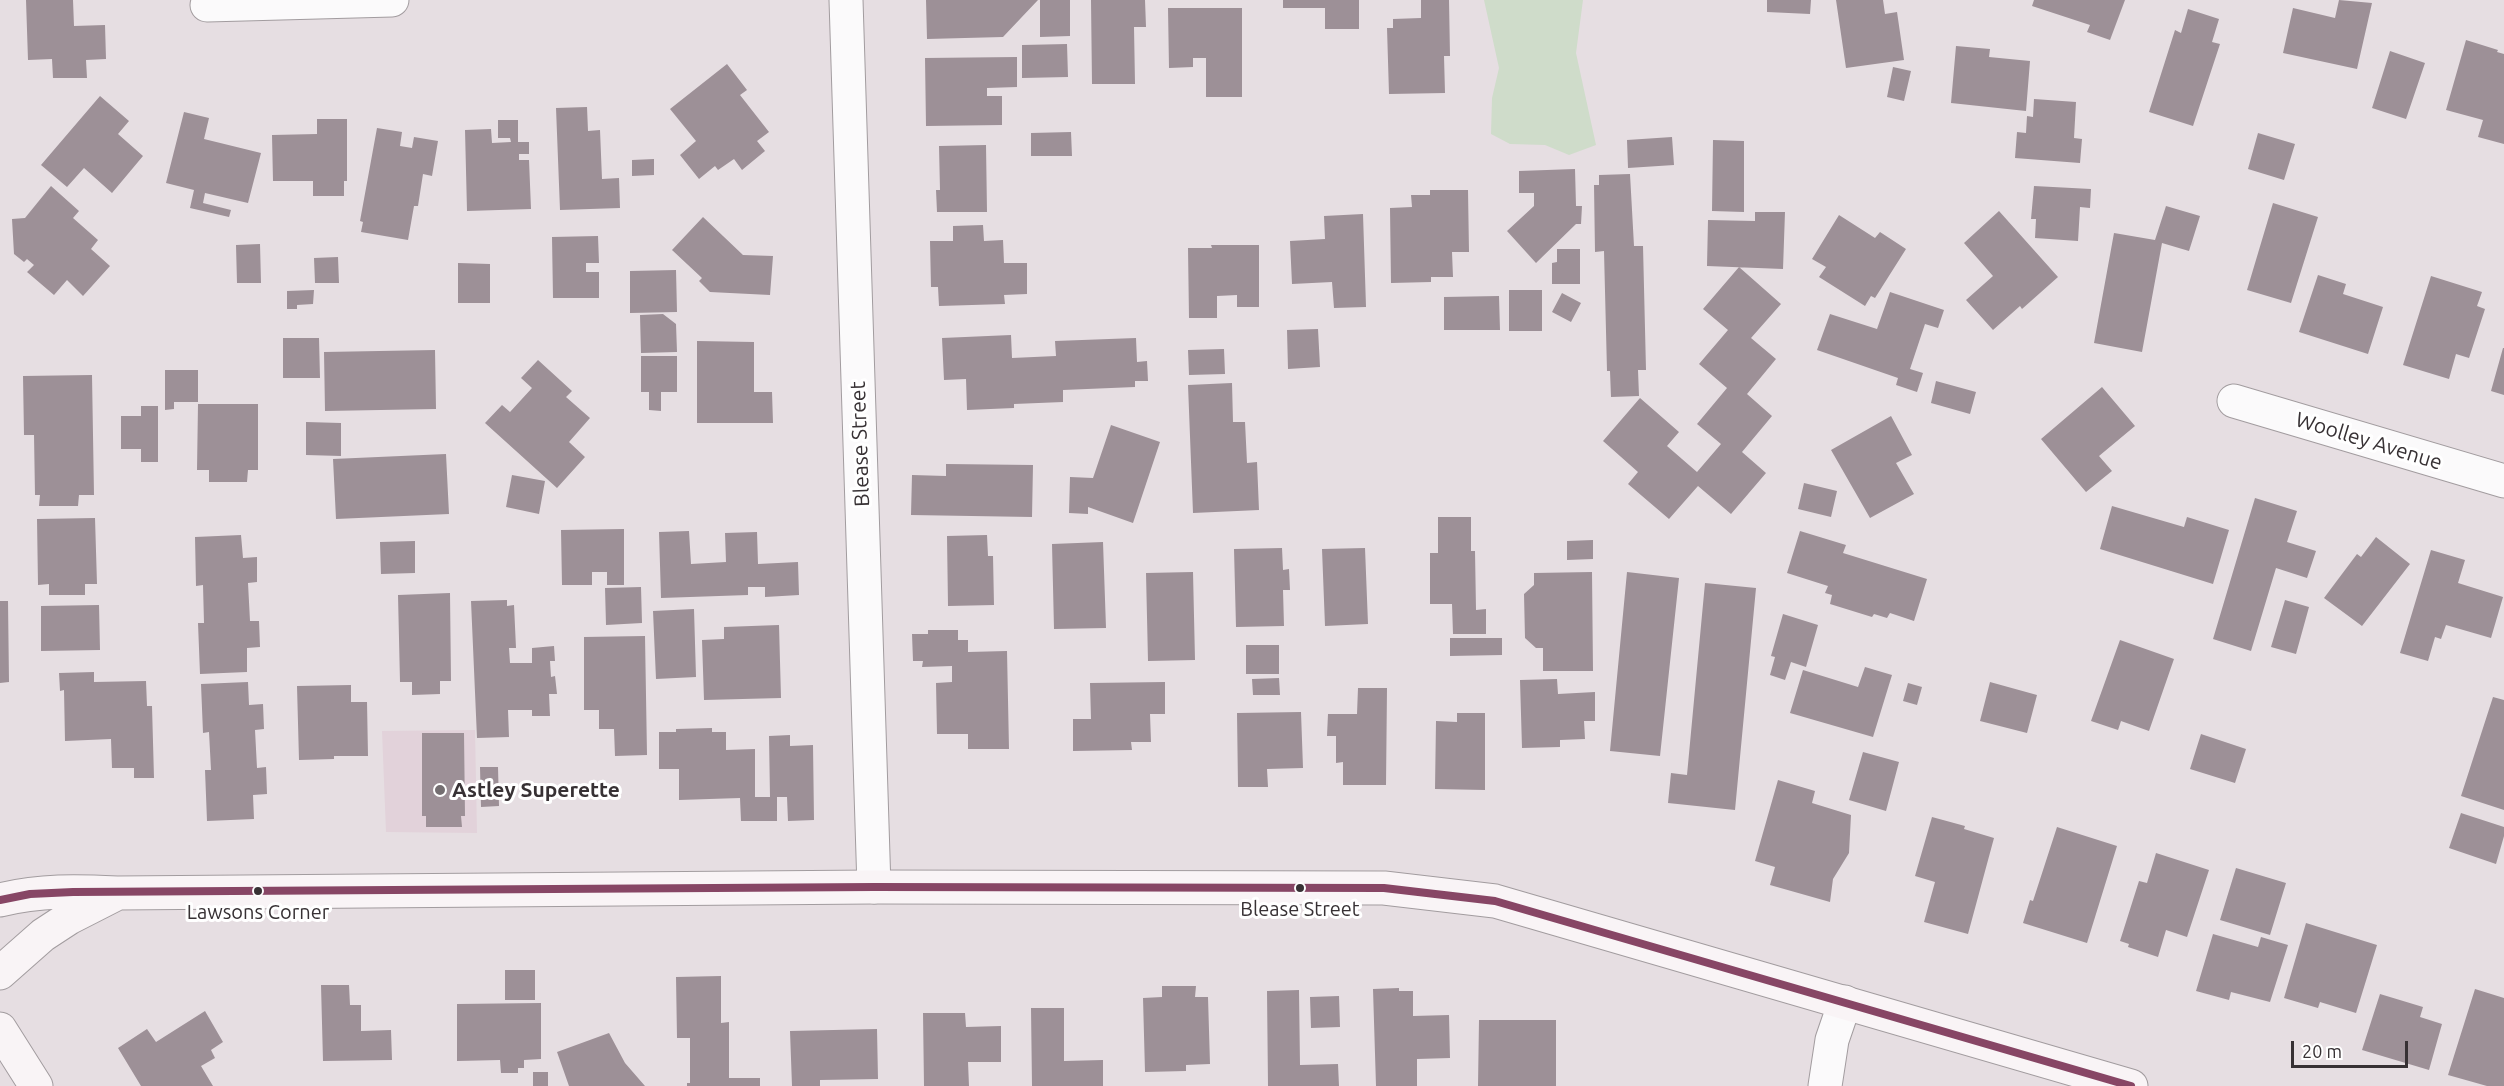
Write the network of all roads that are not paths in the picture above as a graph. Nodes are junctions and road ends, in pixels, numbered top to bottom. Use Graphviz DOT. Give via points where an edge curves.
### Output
graph roads {
  1 [pos="392,0"];
  2 [pos="846,0"];
  3 [pos="207,5"];
  4 [pos="2234,400"];
  5 [pos="2504,481"];
  6 [pos="874,887"];
  7 [pos="117,893"];
  8 [pos="0,900"];
  9 [pos="0,973"];
  10 [pos="1845,1002"];
  11 [pos="0,1029"];
  12 [pos="36,1086"];
  13 [pos="1826,1086"];
  14 [pos="2132,1086"];
  1 -- 3 [label="street"];
  2 -- 6 [label="street, Blease Street"];
  4 -- 5 [label="street, Woolley Avenue"];
  6 -- 7 [label="street"];
  6 -- 10 [label="street" via="1372,888 1435,893 1495,901"];
  7 -- 8 [label="street" via="65,890"];
  7 -- 9 [label="street" via="43,935"];
  10 -- 13 [label="street" via="1832,1040"];
  10 -- 14 [label="street"];
  11 -- 12 [label="street"];
}
